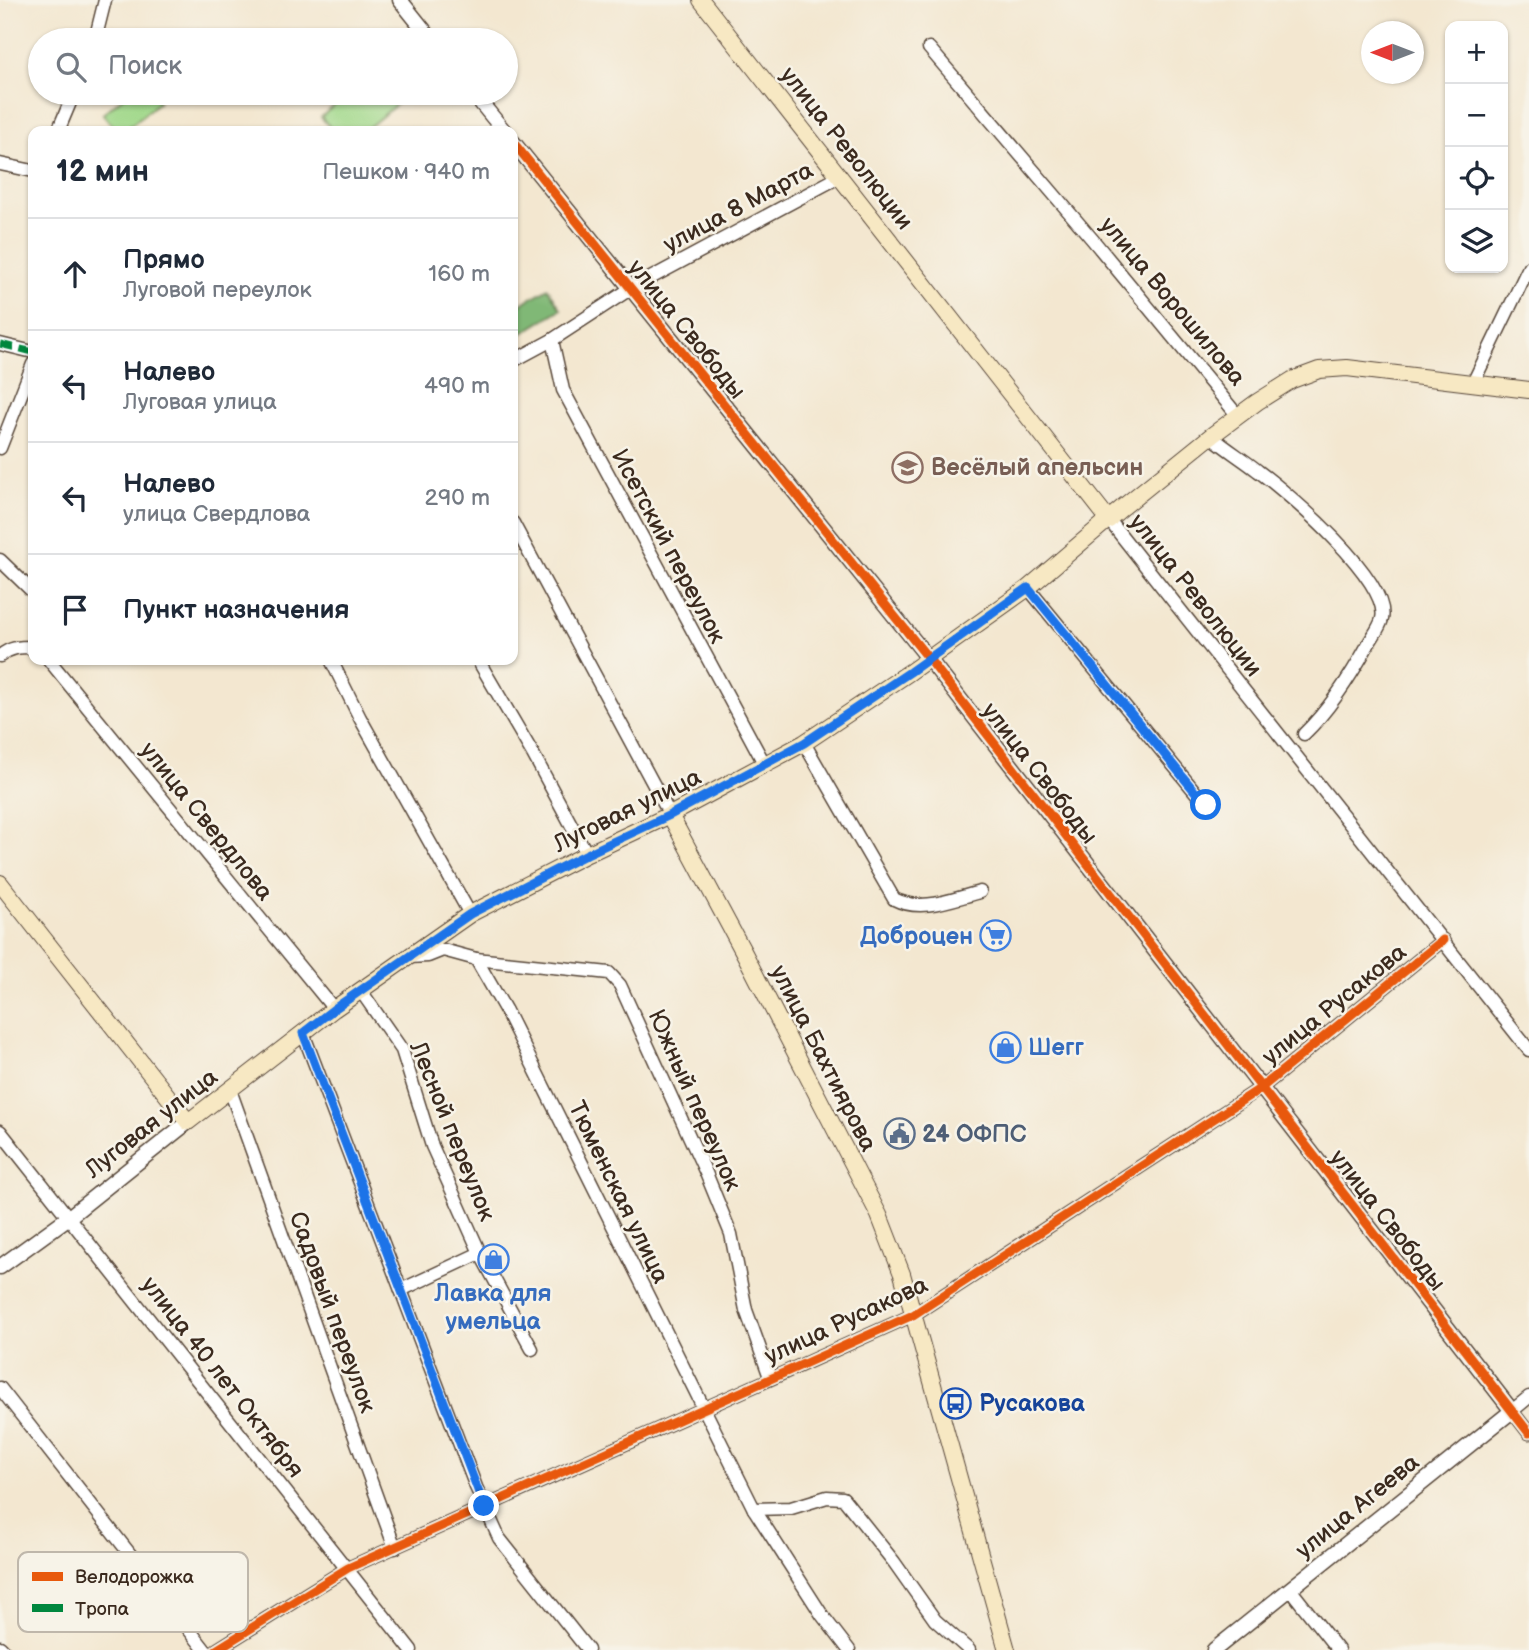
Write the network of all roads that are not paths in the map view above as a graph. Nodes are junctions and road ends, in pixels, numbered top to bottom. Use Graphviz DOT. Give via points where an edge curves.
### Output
graph roads {
  1 [pos="104,0"];
  2 [pos="400,0"];
  3 [pos="701,0"];
  4 [pos="98,28"];
  5 [pos="422,28"];
  6 [pos="929,48"];
  7 [pos="69,105"];
  8 [pos="483,105"];
  9 [pos="60,126"];
  10 [pos="500,126"];
  11 [pos="518,148"];
  12 [pos="0,164"];
  13 [pos="28,170"];
  14 [pos="839,177"];
  15 [pos="1529,267"];
  16 [pos="630,289"];
  17 [pos="552,340"];
  18 [pos="0,344"];
  19 [pos="28,351"];
  20 [pos="518,358"];
  21 [pos="28,377"];
  22 [pos="1473,383"];
  23 [pos="1529,390"];
  24 [pos="1238,416"];
  25 [pos="1211,436"];
  26 [pos="0,449"];
  27 [pos="1109,520"];
  28 [pos="518,532"];
  29 [pos="0,561"];
  30 [pos="28,587"];
  31 [pos="1028,588"];
  32 [pos="28,647"];
  33 [pos="0,656"];
  34 [pos="929,659"];
  35 [pos="53,665"];
  36 [pos="334,665"];
  37 [pos="481,665"];
  38 [pos="1304,734"];
  39 [pos="804,743"];
  40 [pos="765,765"];
  41 [pos="1206,805"];
  42 [pos="670,815"];
  43 [pos="587,854"];
  44 [pos="0,883"];
  45 [pos="980,892"];
  46 [pos="470,914"];
  47 [pos="1443,940"];
  48 [pos="407,957"];
  49 [pos="476,958"];
  50 [pos="361,991"];
  51 [pos="334,1009"];
  52 [pos="303,1033"];
  53 [pos="1529,1050"];
  54 [pos="1261,1088"];
  55 [pos="230,1090"];
  56 [pos="188,1122"];
  57 [pos="0,1131"];
  58 [pos="69,1217"];
  59 [pos="480,1253"];
  60 [pos="0,1267"];
  61 [pos="401,1290"];
  62 [pos="913,1315"];
  63 [pos="532,1349"];
  64 [pos="770,1377"];
  65 [pos="0,1388"];
  66 [pos="1529,1397"];
  67 [pos="703,1408"];
  68 [pos="1511,1411"];
  69 [pos="1529,1433"];
  70 [pos="484,1506"];
  71 [pos="754,1509"];
  72 [pos="396,1548"];
  73 [pos="128,1552"];
  74 [pos="348,1568"];
  75 [pos="1290,1589"];
  76 [pos="248,1630"];
  77 [pos="191,1632"];
  78 [pos="245,1632"];
  79 [pos="205,1650"];
  80 [pos="216,1650"];
  81 [pos="411,1650"];
  82 [pos="588,1650"];
  83 [pos="849,1650"];
  84 [pos="969,1650"];
  85 [pos="1007,1650"];
  86 [pos="1214,1650"];
  87 [pos="1338,1650"];
  1 -- 4 [label="street"];
  2 -- 5 [label="street"];
  3 -- 14 [label="main road, улица Революции"];
  6 -- 24 [label="street, улица Ворошилова"];
  7 -- 9 [label="street"];
  8 -- 10 [label="street"];
  11 -- 16 [label="street, улица Свободы"];
  12 -- 13 [label="street"];
  14 -- 16 [label="street, улица 8 Марта"];
  14 -- 27 [label="main road, улица Революции"];
  15 -- 22 [label="street"];
  16 -- 17 [label="street, улица 8 Марта"];
  16 -- 34 [label="street, улица Свободы"];
  17 -- 20 [label="street, улица 8 Марта"];
  17 -- 40 [label="street, Исетский переулок" via="563,390"];
  18 -- 19 [label="street"];
  21 -- 26 [label="street"];
  22 -- 23 [label="main road, улица Ворошилова"];
  22 -- 24 [label="main road, улица Ворошилова" via="1347,368 1319,370 1292,380"];
  24 -- 25 [label="main road, Луговая улица"];
  25 -- 27 [label="main road, Луговая улица"];
  25 -- 38 [label="street" via="1307,512 1366,574 1379,597 1382,618 1352,674"];
  27 -- 31 [label="main road, Луговая улица"];
  27 -- 47 [label="street, улица Революции"];
  28 -- 42 [label="street, улица Бахтиярова"];
  29 -- 30 [label="street"];
  31 -- 34 [label="main road, Луговая улица"];
  31 -- 41 [label="street"];
  32 -- 33 [label="street" via="9,649"];
  34 -- 39 [label="main road, Луговая улица"];
  34 -- 54 [label="street, улица Свободы"];
  35 -- 51 [label="street, улица Свердлова"];
  36 -- 46 [label="street"];
  37 -- 43 [label="street"];
  39 -- 40 [label="main road, Луговая улица"];
  39 -- 45 [label="street" via="894,900 920,907"];
  40 -- 42 [label="main road, Луговая улица"];
  42 -- 43 [label="main road, Луговая улица"];
  42 -- 62 [label="main road, улица Бахтиярова" via="879,1215"];
  43 -- 46 [label="main road, Луговая улица"];
  44 -- 56 [label="main road"];
  46 -- 48 [label="main road, Луговая улица"];
  47 -- 53 [label="street, улица Революции"];
  47 -- 54 [label="street, улица Русакова"];
  48 -- 49 [label="street" via="443,950"];
  48 -- 50 [label="main road, Луговая улица"];
  49 -- 64 [label="street, Южный переулок" via="610,973 620,985 731,1234 746,1310"];
  49 -- 67 [label="street, Тюменская улица"];
  50 -- 51 [label="main road, Луговая улица"];
  50 -- 59 [label="street, Лесной переулок" via="401,1050 432,1146"];
  51 -- 52 [label="main road, Луговая улица"];
  52 -- 55 [label="main road, Луговая улица"];
  52 -- 61 [label="street"];
  54 -- 62 [label="street, улица Русакова"];
  54 -- 68 [label="street, улица Свободы"];
  55 -- 56 [label="main road, Луговая улица"];
  55 -- 72 [label="street, Садовый переулок"];
  56 -- 58 [label="street, Луговая улица"];
  57 -- 58 [label="street, улица 40 лет Октября"];
  58 -- 60 [label="street, Луговая улица"];
  58 -- 74 [label="street, улица 40 лет Октября"];
  59 -- 61 [label="street, Лесной переулок"];
  59 -- 63 [label="street, Лесной переулок"];
  61 -- 70 [label="street"];
  62 -- 64 [label="street, улица Русакова"];
  62 -- 85 [label="main road, улица Бахтиярова"];
  64 -- 67 [label="street, улица Русакова"];
  65 -- 73 [label="street"];
  66 -- 68 [label="street, улица Агеева"];
  67 -- 70 [label="street, улица Русакова"];
  67 -- 71 [label="street, Тюменская улица"];
  68 -- 69 [label="street, улица Свободы"];
  68 -- 75 [label="street, улица Агеева"];
  70 -- 72 [label="street, улица Русакова"];
  70 -- 82 [label="street" via="499,1538"];
  71 -- 83 [label="street, Тюменская улица"];
  71 -- 84 [label="street" via="791,1508 827,1497 843,1498 934,1620"];
  72 -- 74 [label="street, улица Русакова"];
  74 -- 76 [label="street, улица Русакова"];
  74 -- 81 [label="street, улица 40 лет Октября"];
  75 -- 86 [label="street, улица Агеева"];
  75 -- 87 [label="street"];
  77 -- 79 [label="street"];
  78 -- 80 [label="street, улица Русакова"];
}
